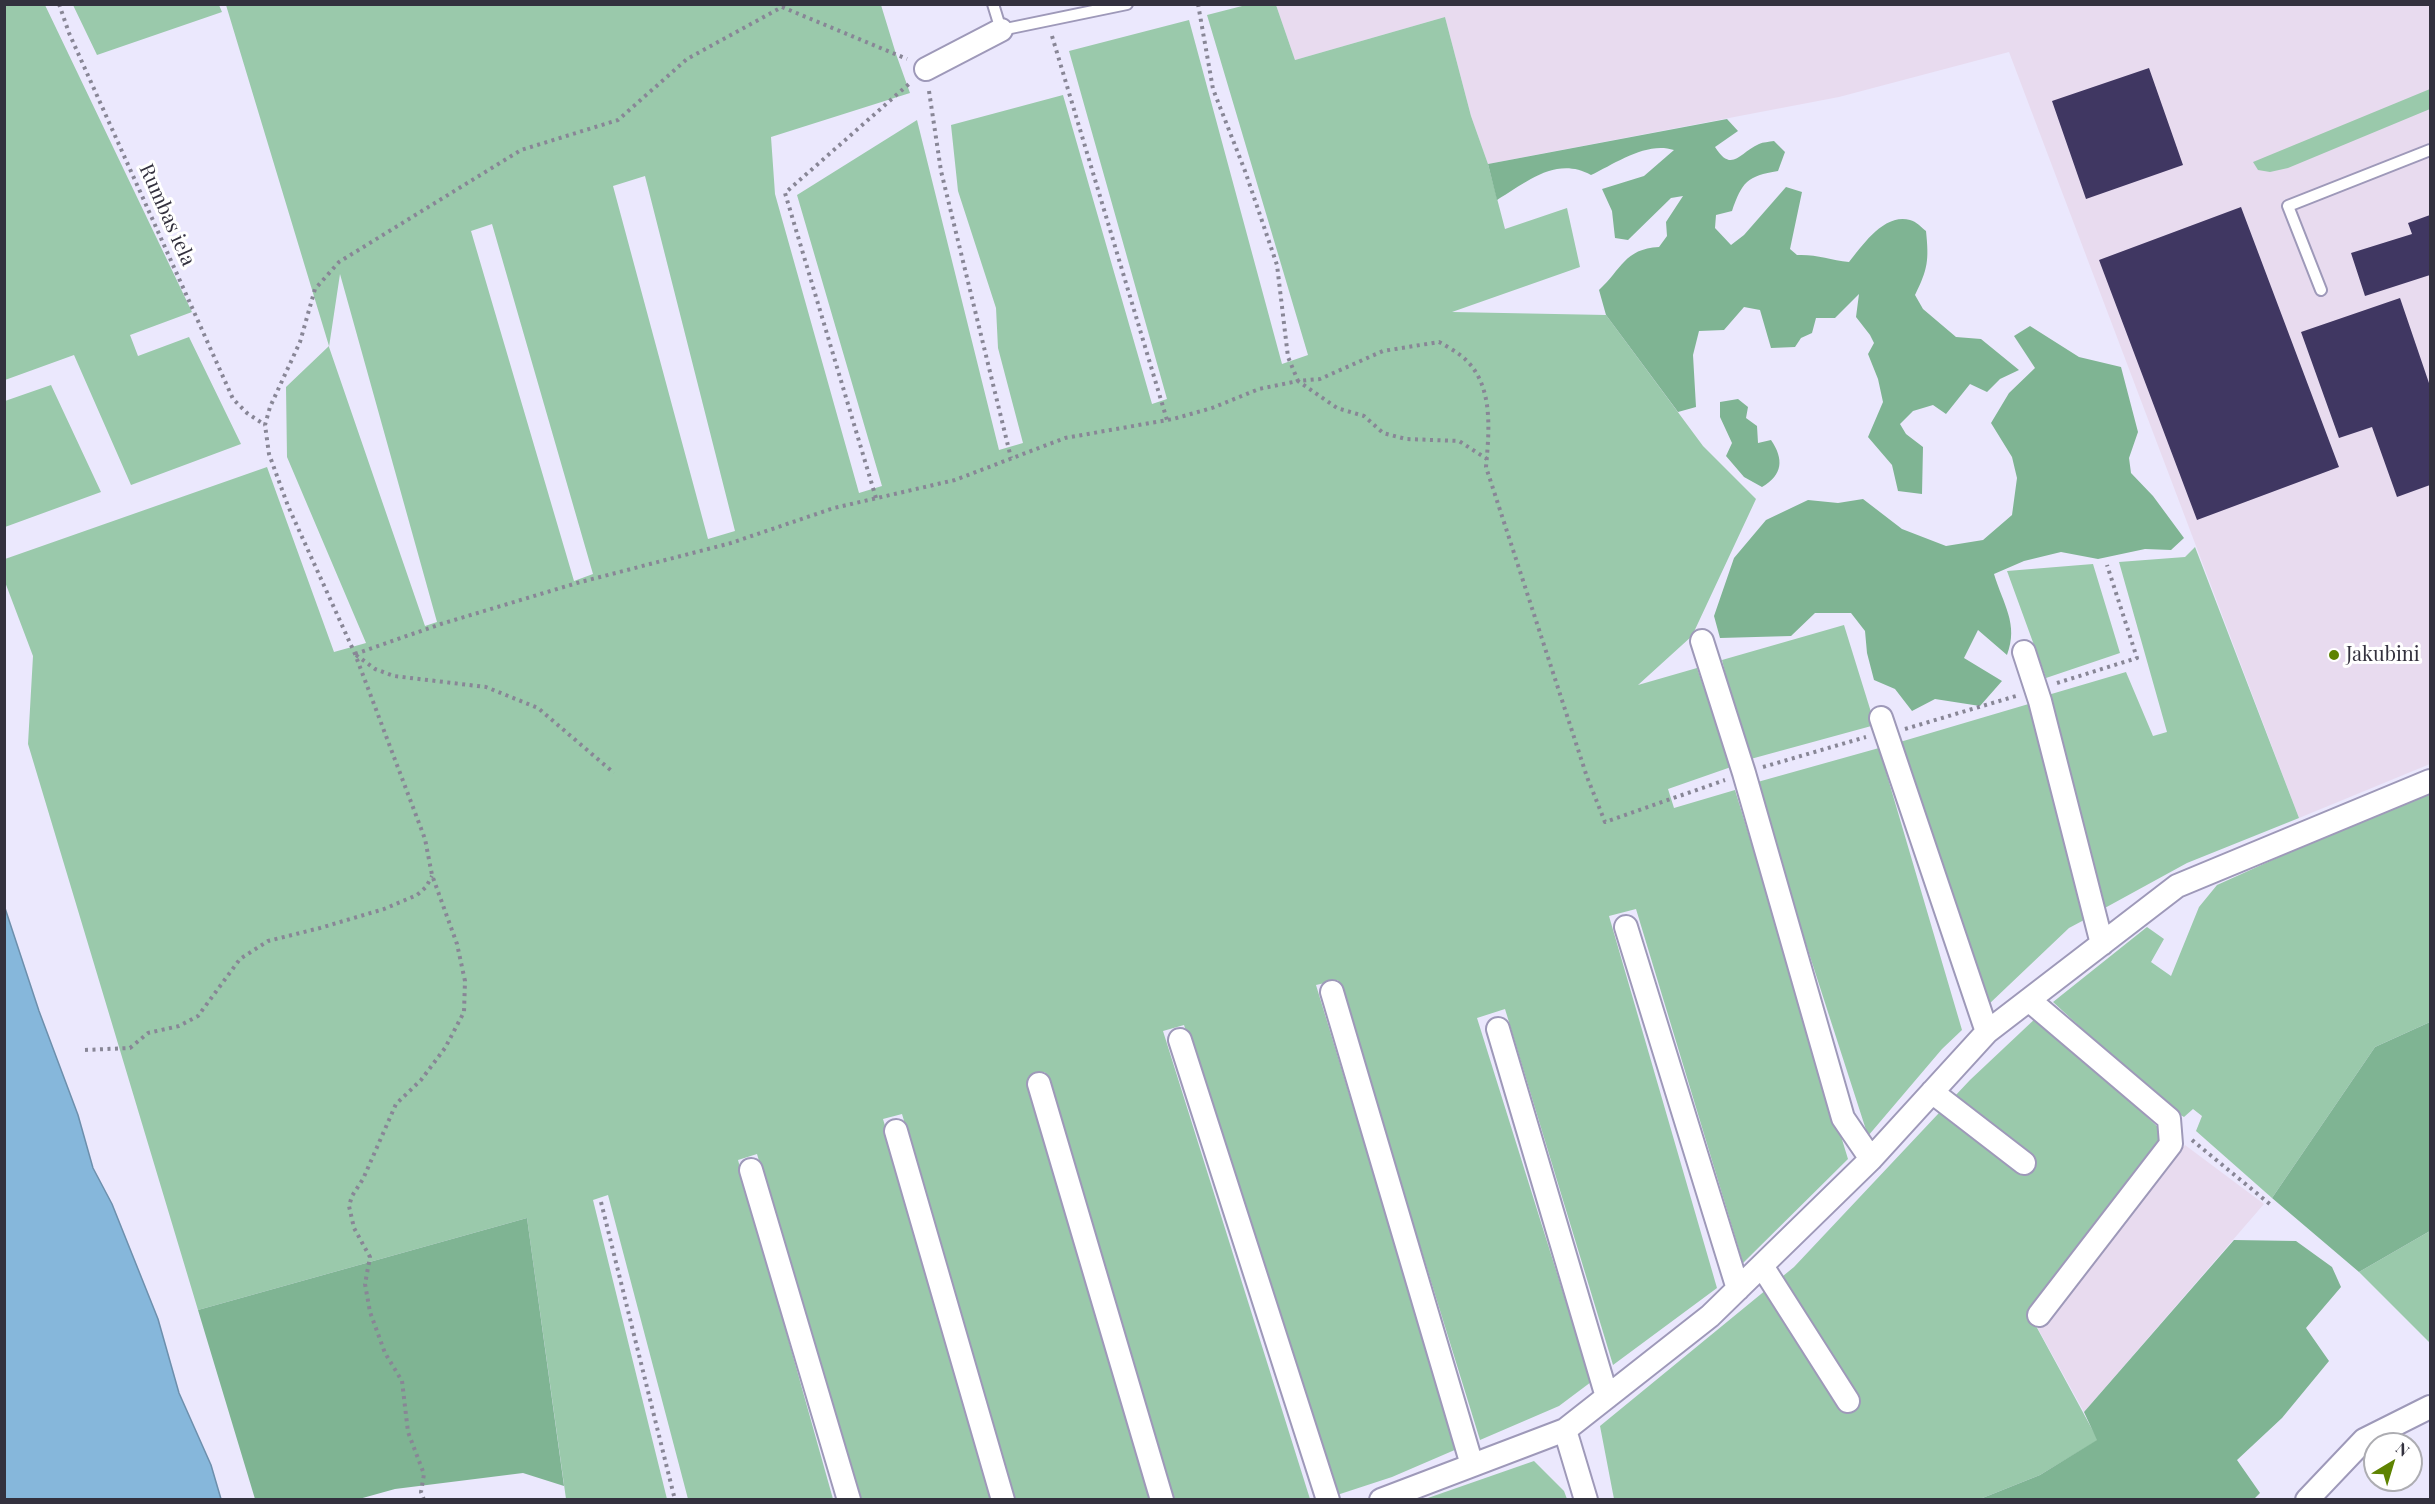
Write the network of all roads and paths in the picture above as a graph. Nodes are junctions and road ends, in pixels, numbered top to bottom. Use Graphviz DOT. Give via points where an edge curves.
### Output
graph roads {
  1 [pos="59,4"];
  2 [pos="993,4"];
  3 [pos="1127,4"];
  4 [pos="1198,4"];
  5 [pos="1047,21"];
  6 [pos="1001,30"];
  7 [pos="926,69"];
  8 [pos="2430,150"];
  9 [pos="2321,290"];
  10 [pos="1298,381"];
  11 [pos="1167,420"];
  12 [pos="265,425"];
  13 [pos="1011,458"];
  14 [pos="1487,459"];
  15 [pos="876,498"];
  16 [pos="1702,641"];
  17 [pos="2024,652"];
  18 [pos="355,654"];
  19 [pos="1885,726"];
  20 [pos="1744,772"];
  21 [pos="614,773"];
  22 [pos="2430,781"];
  23 [pos="432,875"];
  24 [pos="1626,927"];
  25 [pos="2102,944"];
  26 [pos="1332,992"];
  27 [pos="2029,1000"];
  28 [pos="1498,1029"];
  29 [pos="1988,1032"];
  30 [pos="1180,1040"];
  31 [pos="85,1050"];
  32 [pos="1040,1084"];
  33 [pos="1932,1092"];
  34 [pos="2169,1119"];
  35 [pos="896,1131"];
  36 [pos="1871,1158"];
  37 [pos="2024,1163"];
  38 [pos="751,1170"];
  39 [pos="602,1202"];
  40 [pos="2271,1205"];
  41 [pos="1762,1266"];
  42 [pos="1738,1289"];
  43 [pos="2039,1315"];
  44 [pos="1607,1397"];
  45 [pos="1848,1401"];
  46 [pos="2430,1407"];
  47 [pos="1565,1430"];
  48 [pos="1472,1465"];
  49 [pos="1412,1494"];
  50 [pos="424,1500"];
  51 [pos="675,1500"];
  52 [pos="849,1500"];
  53 [pos="1003,1500"];
  54 [pos="1162,1500"];
  55 [pos="1328,1500"];
  56 [pos="1381,1500"];
  57 [pos="1586,1500"];
  58 [pos="2307,1500"];
  1 -- 12 [label="path, Rumbas iela" via="233,399"];
  2 -- 6 [label="lane"];
  3 -- 5 [label="lane"];
  4 -- 10 [label="path" via="1213,89 1277,265 1288,357"];
  5 -- 6 [label="lane"];
  5 -- 11 [label="path"];
  6 -- 7 [label="street"];
  7 -- 12 [label="path" via="782,7 687,59 618,120 521,150 339,262 315,288 300,342"];
  7 -- 13 [label="path" via="941,171"];
  7 -- 15 [label="path" via="785,193"];
  8 -- 9 [label="lane" via="2288,206"];
  10 -- 11 [label="path" via="1259,389"];
  10 -- 14 [label="path" via="1337,408 1364,416 1383,433 1406,439 1459,441"];
  10 -- 14 [label="path" via="1320,379 1383,351 1439,342 1466,360 1480,380 1489,418"];
  11 -- 13 [label="path" via="1065,438"];
  12 -- 18 [label="path" via="269,454 288,506"];
  13 -- 15 [label="path" via="955,480"];
  14 -- 20 [label="path" via="1486,467 1554,678 1605,822"];
  15 -- 18 [label="path" via="731,543 577,583"];
  16 -- 20 [label="street"];
  17 -- 25 [label="street"];
  18 -- 21 [label="path" via="375,669 394,676 486,687 538,708"];
  18 -- 23 [label="path" via="425,839"];
  19 -- 20 [label="path" via="1873,735"];
  19 -- 29 [label="street"];
  20 -- 36 [label="street" via="1843,1118"];
  22 -- 25 [label="street" via="2177,886"];
  23 -- 31 [label="path" via="417,895 384,909 268,941 240,959 198,1016 179,1026 148,1033 130,1048"];
  23 -- 50 [label="path" via="457,944 465,981 464,1012 445,1048 421,1080 396,1104 349,1206 354,1228 370,1257 365,1284 368,1306 385,1353 402,1381 408,1432 424,1474"];
  24 -- 42 [label="street"];
  25 -- 27 [label="street"];
  26 -- 48 [label="street"];
  27 -- 29 [label="street"];
  27 -- 34 [label="street"];
  28 -- 44 [label="street"];
  29 -- 33 [label="street"];
  30 -- 55 [label="street"];
  32 -- 54 [label="street"];
  33 -- 36 [label="street"];
  33 -- 37 [label="street"];
  34 -- 40 [label="path"];
  34 -- 43 [label="street" via="2170,1144"];
  35 -- 53 [label="street"];
  36 -- 41 [label="street"];
  38 -- 52 [label="street"];
  39 -- 51 [label="path"];
  41 -- 42 [label="street"];
  41 -- 45 [label="street"];
  42 -- 44 [label="street" via="1710,1316"];
  44 -- 47 [label="street"];
  46 -- 58 [label="street" via="2364,1440"];
  47 -- 48 [label="street"];
  47 -- 57 [label="street"];
  48 -- 49 [label="street"];
  49 -- 56 [label="street"];
}
